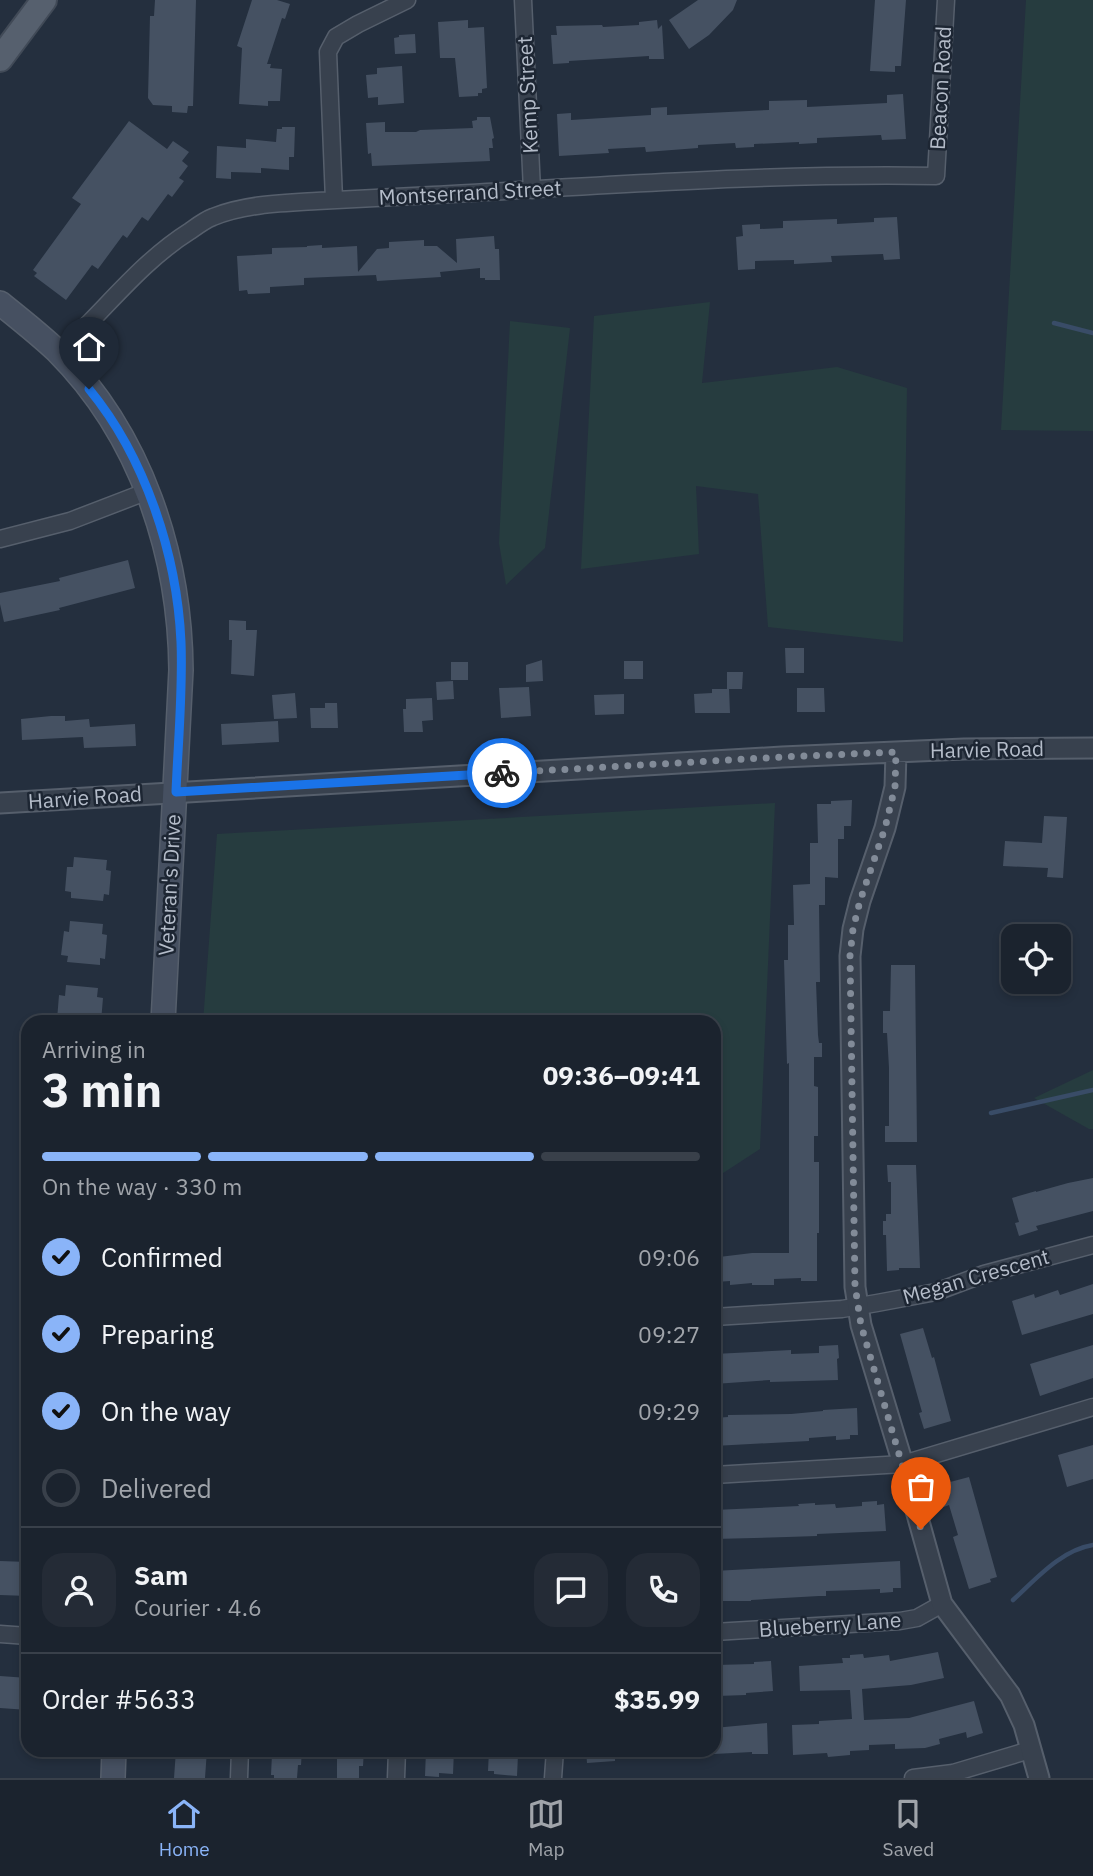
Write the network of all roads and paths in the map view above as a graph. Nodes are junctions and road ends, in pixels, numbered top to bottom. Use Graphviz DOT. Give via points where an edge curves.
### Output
graph roads {
  1 [pos="44,0"];
  2 [pos="407,0"];
  3 [pos="523,0"];
  4 [pos="946,0"];
  5 [pos="0,59"];
  6 [pos="936,176"];
  7 [pos="532,190"];
  8 [pos="334,200"];
  9 [pos="0,303"];
  10 [pos="58,352"];
  11 [pos="148,491"];
  12 [pos="0,539"];
  13 [pos="1093,748"];
  14 [pos="896,752"];
  15 [pos="176,792"];
  16 [pos="0,803"];
  17 [pos="163,1015"];
  18 [pos="1093,1245"];
  19 [pos="858,1307"];
  20 [pos="721,1317"];
  21 [pos="1093,1407"];
  22 [pos="903,1464"];
  23 [pos="721,1475"];
  24 [pos="942,1604"];
  25 [pos="721,1632"];
  26 [pos="0,1634"];
  27 [pos="21,1636"];
  28 [pos="1030,1750"];
  29 [pos="114,1757"];
  30 [pos="240,1757"];
  31 [pos="397,1757"];
  32 [pos="555,1757"];
  33 [pos="113,1778"];
  34 [pos="239,1778"];
  35 [pos="396,1778"];
  36 [pos="554,1778"];
  37 [pos="913,1778"];
  38 [pos="1039,1778"];
  1 -- 5 [label="main road"];
  2 -- 8 [label="street" via="336,37 328,52"];
  3 -- 7 [label="street, Kemp Street"];
  4 -- 6 [label="street, Beacon Road"];
  6 -- 7 [label="street, Montserrand Street" via="851,174"];
  7 -- 8 [label="street, Montserrand Street"];
  8 -- 10 [label="street, Montserrand Street" via="277,203 211,218 159,253"];
  9 -- 10 [label="main road, Veteran's Drive"];
  10 -- 11 [label="main road, Veteran's Drive" via="103,406"];
  11 -- 12 [label="street" via="69,521"];
  11 -- 15 [label="main road, Veteran's Drive" via="170,562 181,641"];
  13 -- 14 [label="street, Harvie Road"];
  14 -- 15 [label="street, Harvie Road"];
  14 -- 19 [label="street" via="895,787 860,901 850,956"];
  15 -- 16 [label="street, Harvie Road"];
  15 -- 17 [label="main road, Veteran's Drive"];
  18 -- 19 [label="street, Megan Crescent" via="984,1273 936,1292"];
  19 -- 20 [label="street, Megan Crescent"];
  19 -- 22 [label="street"];
  21 -- 22 [label="street"];
  22 -- 23 [label="street"];
  22 -- 24 [label="street"];
  24 -- 25 [label="street, Blueberry Lane" via="917,1618 900,1621"];
  24 -- 28 [label="street" via="1010,1695"];
  26 -- 27 [label="street"];
  28 -- 37 [label="street" via="953,1773"];
  28 -- 38 [label="street"];
  29 -- 33 [label="main road"];
  30 -- 34 [label="street"];
  31 -- 35 [label="street"];
  32 -- 36 [label="street"];
}
